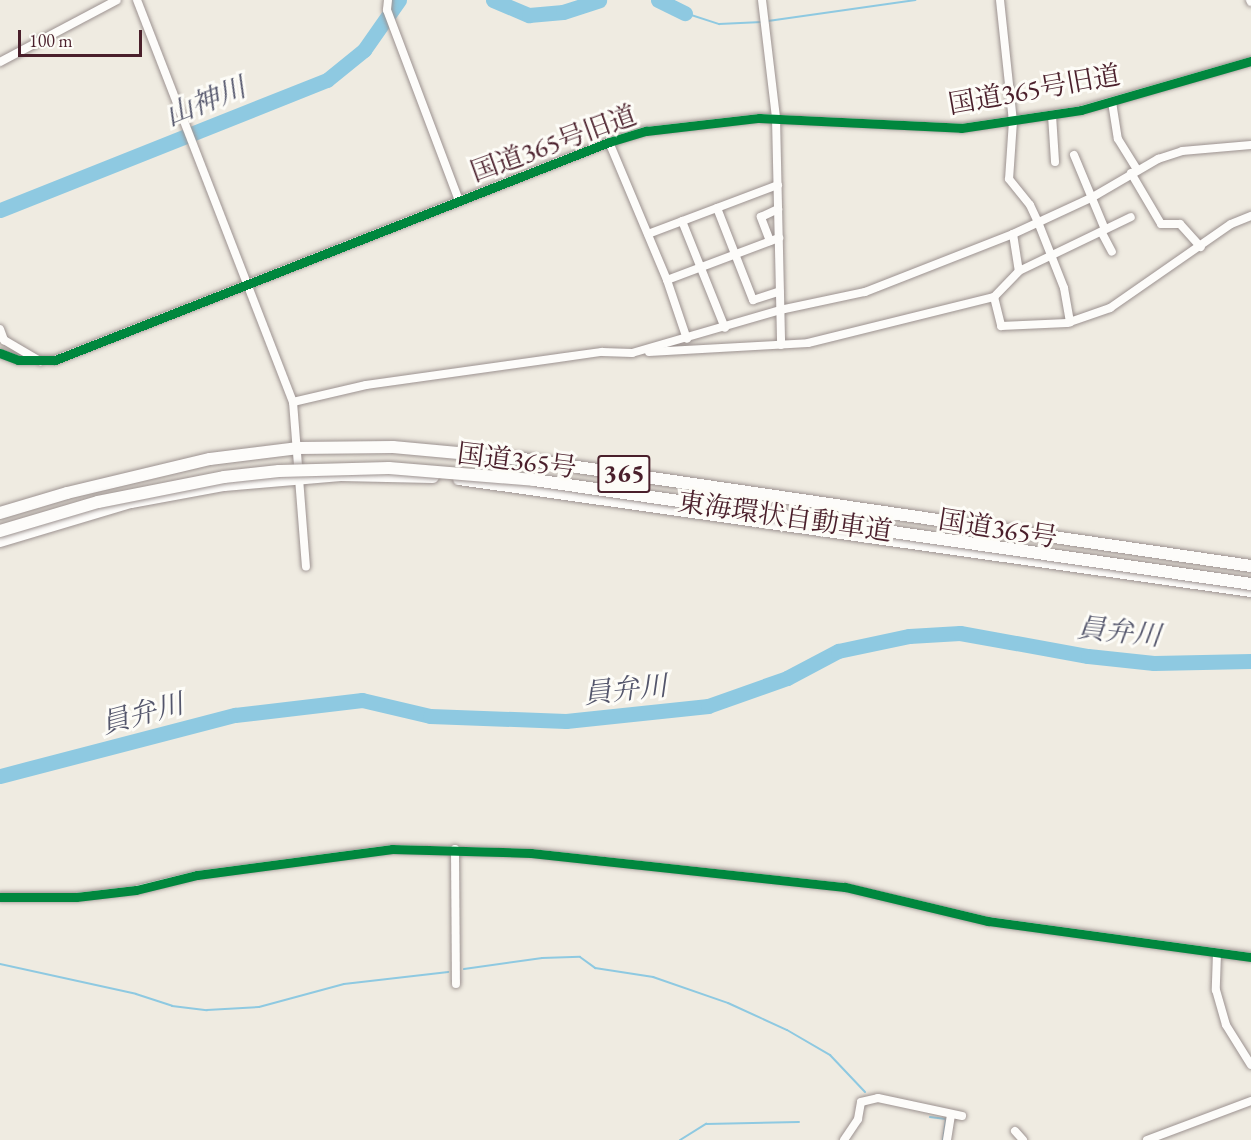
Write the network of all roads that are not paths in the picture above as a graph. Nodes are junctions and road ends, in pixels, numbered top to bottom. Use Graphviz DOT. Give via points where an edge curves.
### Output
graph roads {
  1 [pos="117,0"];
  2 [pos="137,0"];
  3 [pos="388,0"];
  4 [pos="762,0"];
  5 [pos="1000,0"];
  6 [pos="1251,61"];
  7 [pos="0,62"];
  8 [pos="1112,102"];
  9 [pos="1052,115"];
  10 [pos="776,118"];
  11 [pos="1013,121"];
  12 [pos="609,142"];
  13 [pos="1251,145"];
  14 [pos="1074,154"];
  15 [pos="1055,162"];
  16 [pos="1134,171"];
  17 [pos="778,185"];
  18 [pos="1093,196"];
  19 [pos="459,201"];
  20 [pos="717,208"];
  21 [pos="778,208"];
  22 [pos="1251,216"];
  23 [pos="1131,217"];
  24 [pos="682,221"];
  25 [pos="1038,222"];
  26 [pos="1103,230"];
  27 [pos="648,234"];
  28 [pos="1013,234"];
  29 [pos="774,240"];
  30 [pos="1201,248"];
  31 [pos="1112,252"];
  32 [pos="735,254"];
  33 [pos="1050,259"];
  34 [pos="700,267"];
  35 [pos="1018,271"];
  36 [pos="667,280"];
  37 [pos="247,284"];
  38 [pos="780,291"];
  39 [pos="994,297"];
  40 [pos="780,310"];
  41 [pos="1070,322"];
  42 [pos="724,328"];
  43 [pos="0,329"];
  44 [pos="687,339"];
  45 [pos="781,345"];
  46 [pos="0,353"];
  47 [pos="632,353"];
  48 [pos="40,362"];
  49 [pos="294,402"];
  50 [pos="298,448"];
  51 [pos="301,477"];
  52 [pos="0,513"];
  53 [pos="0,531"];
  54 [pos="0,541"];
  55 [pos="306,566"];
  56 [pos="1251,566"];
  57 [pos="1251,584"];
  58 [pos="1251,591"];
  59 [pos="455,849"];
  60 [pos="0,897"];
  61 [pos="1217,953"];
  62 [pos="1251,957"];
  63 [pos="456,984"];
  64 [pos="1251,1065"];
  65 [pos="1251,1101"];
  66 [pos="951,1116"];
  67 [pos="962,1116"];
  68 [pos="1015,1131"];
  69 [pos="844,1140"];
  70 [pos="947,1140"];
  71 [pos="1023,1140"];
  72 [pos="1148,1140"];
  1 -- 7 [label="street"];
  2 -- 37 [label="street"];
  3 -- 19 [label="street" via="387,10"];
  4 -- 10 [label="street"];
  5 -- 11 [label="street"];
  6 -- 8 [label="street, 国道365号旧道"];
  8 -- 9 [label="street, 国道365号旧道"];
  8 -- 16 [label="street" via="1118,139"];
  9 -- 11 [label="street, 国道365号旧道"];
  9 -- 15 [label="street"];
  10 -- 11 [label="street, 国道365号旧道" via="942,128"];
  10 -- 12 [label="street, 国道365号旧道" via="657,130"];
  10 -- 17 [label="street"];
  11 -- 25 [label="street" via="1009,179"];
  12 -- 19 [label="street, 国道365号旧道"];
  12 -- 27 [label="street"];
  13 -- 16 [label="street" via="1182,151"];
  14 -- 18 [label="street"];
  16 -- 18 [label="street"];
  16 -- 30 [label="street" via="1161,224 1180,224"];
  17 -- 20 [label="street"];
  17 -- 21 [label="street"];
  18 -- 25 [label="street"];
  18 -- 26 [label="street"];
  19 -- 37 [label="street, 国道365号旧道"];
  20 -- 24 [label="street"];
  20 -- 32 [label="street"];
  21 -- 29 [label="street"];
  21 -- 29 [label="street" via="761,217"];
  22 -- 30 [label="street" via="1231,224"];
  23 -- 26 [label="street"];
  24 -- 27 [label="street"];
  24 -- 34 [label="street"];
  25 -- 28 [label="street"];
  25 -- 33 [label="street"];
  26 -- 31 [label="street"];
  26 -- 33 [label="street"];
  27 -- 36 [label="street"];
  28 -- 35 [label="street"];
  28 -- 40 [label="street" via="865,292"];
  29 -- 32 [label="street"];
  29 -- 38 [label="street"];
  30 -- 41 [label="street" via="1110,308"];
  32 -- 34 [label="street"];
  32 -- 38 [label="street" via="753,300"];
  33 -- 35 [label="street"];
  33 -- 41 [label="street" via="1064,288"];
  34 -- 36 [label="street"];
  34 -- 42 [label="street"];
  35 -- 39 [label="street"];
  36 -- 44 [label="street"];
  37 -- 48 [label="street, 国道365号旧道" via="55,360"];
  37 -- 49 [label="street"];
  38 -- 40 [label="street"];
  39 -- 41 [label="street" via="1001,326"];
  39 -- 45 [label="street" via="808,343"];
  40 -- 42 [label="street"];
  40 -- 45 [label="street"];
  42 -- 44 [label="street"];
  43 -- 48 [label="street" via="4,340"];
  44 -- 47 [label="street"];
  45 -- 47 [label="street"];
  46 -- 48 [label="street, 国道365号旧道"];
  47 -- 49 [label="street" via="602,352 366,385"];
  49 -- 50 [label="street"];
  50 -- 51 [label="street"];
  50 -- 52 [label="highway, 国道365号 / 365" via="165,469"];
  50 -- 56 [label="highway, 国道365号 / 365" via="393,447 523,459"];
  51 -- 54 [label="highway, 国道365号 / 365" via="224,485 130,502"];
  51 -- 55 [label="street"];
  51 -- 58 [label="highway, 国道365号 / 365" via="411,476 521,487"];
  53 -- 57 [label="highway, 東海環状自動車道, bridge" via="98,502 214,479 279,471 389,468 546,482"];
  59 -- 60 [label="street" via="392,849 322,857 76,897"];
  59 -- 61 [label="street" via="604,859 845,887 988,921"];
  59 -- 63 [label="street"];
  61 -- 62 [label="street"];
  61 -- 64 [label="street" via="1216,990 1226,1025"];
  65 -- 72 [label="street"];
  66 -- 67 [label="street"];
  66 -- 69 [label="street" via="878,1098 861,1102 858,1119"];
  66 -- 70 [label="street"];
  68 -- 71 [label="street"];
}
